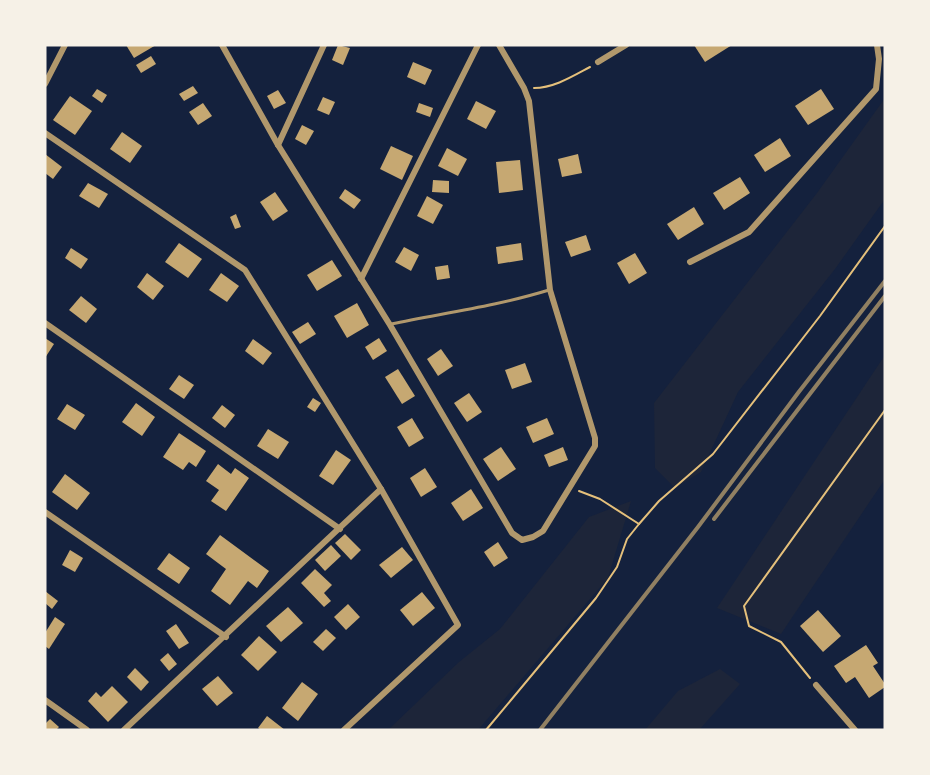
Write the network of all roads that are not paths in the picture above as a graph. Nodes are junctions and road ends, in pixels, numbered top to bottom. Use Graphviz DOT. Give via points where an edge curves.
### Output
graph roads {
  1 [pos="65,45"];
  2 [pos="222,45"];
  3 [pos="324,45"];
  4 [pos="478,45"];
  5 [pos="499,45"];
  6 [pos="626,45"];
  7 [pos="877,45"];
  8 [pos="598,62"];
  9 [pos="45,84"];
  10 [pos="45,133"];
  11 [pos="278,145"];
  12 [pos="690,262"];
  13 [pos="362,279"];
  14 [pos="550,290"];
  15 [pos="45,323"];
  16 [pos="390,325"];
  17 [pos="381,489"];
  18 [pos="45,512"];
  19 [pos="340,529"];
  20 [pos="226,637"];
  21 [pos="816,685"];
  22 [pos="45,700"];
  23 [pos="87,730"];
  24 [pos="124,730"];
  25 [pos="344,730"];
  26 [pos="855,730"];
  1 -- 9 [label="street"];
  2 -- 11 [label="street"];
  3 -- 11 [label="street"];
  4 -- 13 [label="street"];
  5 -- 14 [label="street" via="529,101"];
  6 -- 8 [label="street"];
  7 -- 12 [label="street" via="876,89 749,232"];
  10 -- 17 [label="street" via="245,270"];
  11 -- 13 [label="street"];
  13 -- 16 [label="street"];
  14 -- 16 [label="lane"];
  14 -- 16 [label="street" via="595,446 543,531 522,540 512,533"];
  15 -- 19 [label="street"];
  17 -- 19 [label="street"];
  17 -- 25 [label="street" via="458,625"];
  18 -- 20 [label="street"];
  19 -- 20 [label="street"];
  20 -- 24 [label="street"];
  21 -- 26 [label="street"];
  22 -- 23 [label="street"];
}
